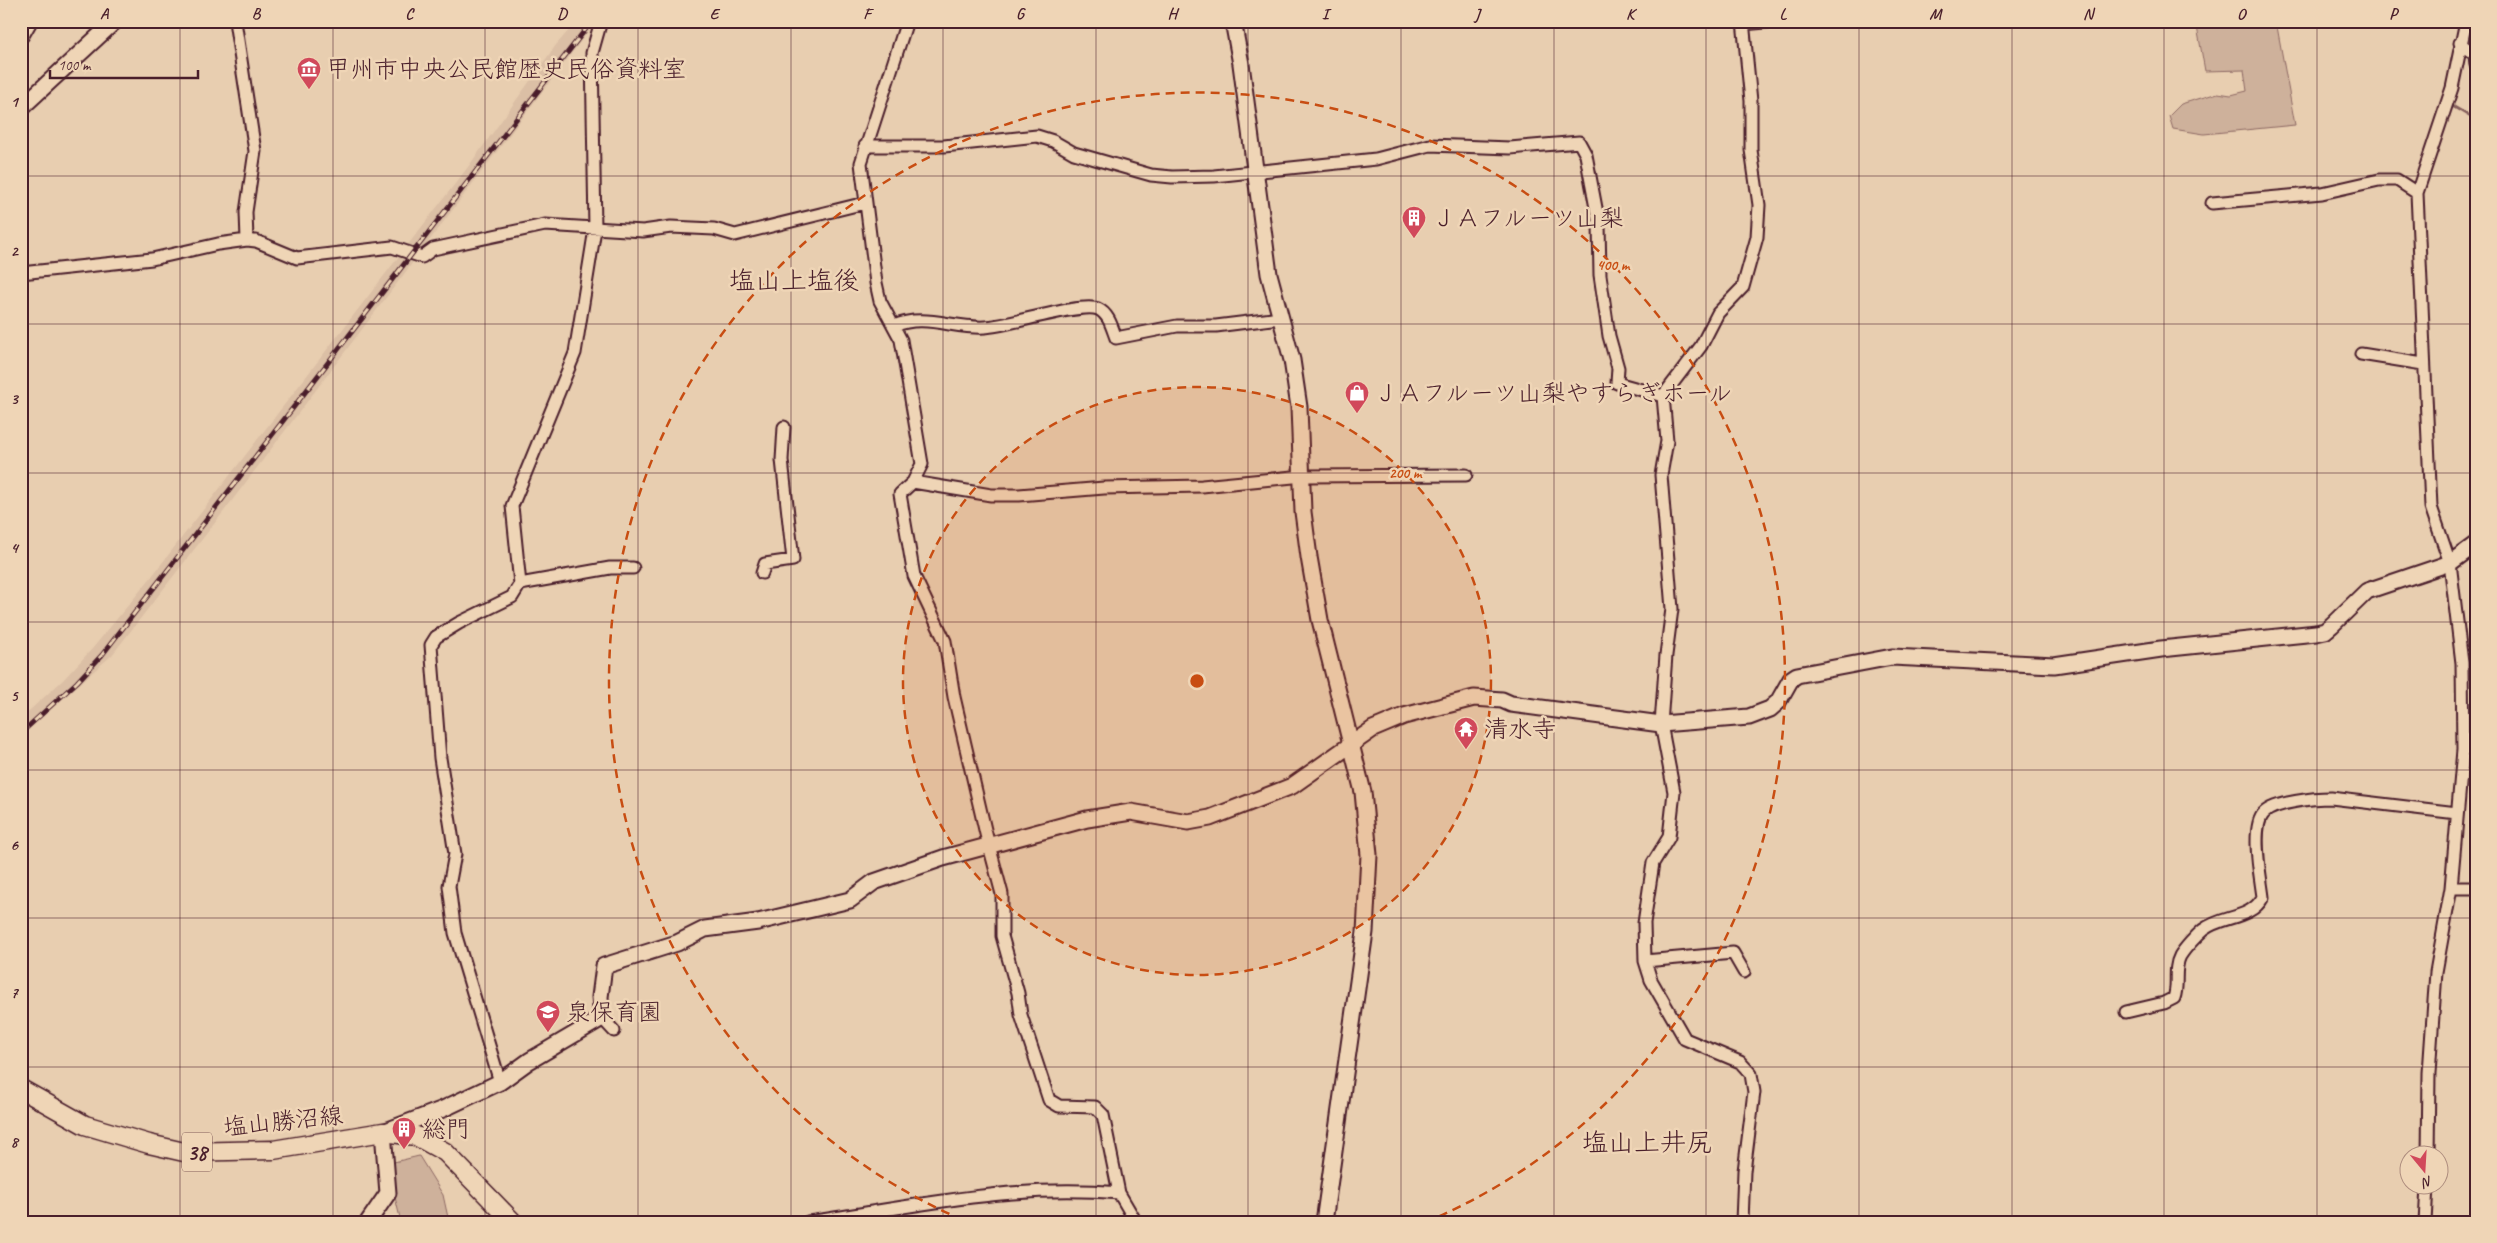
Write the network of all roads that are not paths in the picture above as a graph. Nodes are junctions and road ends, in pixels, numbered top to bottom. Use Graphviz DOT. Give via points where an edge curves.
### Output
graph roads {
  1 [pos="29,21"];
  2 [pos="115,21"];
  3 [pos="235,21"];
  4 [pos="601,21"];
  5 [pos="907,21"];
  6 [pos="1233,21"];
  7 [pos="1777,21"];
  8 [pos="2466,21"];
  9 [pos="1743,23"];
  10 [pos="21,35"];
  11 [pos="2460,43"];
  12 [pos="2476,65"];
  13 [pos="21,108"];
  14 [pos="865,146"];
  15 [pos="1255,172"];
  16 [pos="2417,193"];
  17 [pos="865,203"];
  18 [pos="2212,203"];
  19 [pos="595,229"];
  20 [pos="247,240"];
  21 [pos="21,273"];
  22 [pos="1280,318"];
  23 [pos="894,326"];
  24 [pos="2361,354"];
  25 [pos="2423,364"];
  26 [pos="1663,396"];
  27 [pos="784,427"];
  28 [pos="1466,475"];
  29 [pos="1302,476"];
  30 [pos="913,482"];
  31 [pos="2476,544"];
  32 [pos="2450,563"];
  33 [pos="633,568"];
  34 [pos="762,573"];
  35 [pos="520,584"];
  36 [pos="1661,724"];
  37 [pos="1351,743"];
  38 [pos="2457,813"];
  39 [pos="988,845"];
  40 [pos="2452,888"];
  41 [pos="2476,888"];
  42 [pos="1645,961"];
  43 [pos="1744,972"];
  44 [pos="2126,1012"];
  45 [pos="602,1018"];
  46 [pos="614,1031"];
  47 [pos="500,1082"];
  48 [pos="26,1095"];
  49 [pos="383,1132"];
  50 [pos="2428,1146"];
  51 [pos="1119,1193"];
  52 [pos="2427,1196"];
  53 [pos="368,1222"];
  54 [pos="513,1222"];
  55 [pos="808,1222"];
  56 [pos="1136,1222"];
  57 [pos="1324,1222"];
  58 [pos="1742,1222"];
  59 [pos="2426,1222"];
  1 -- 10 [label="street"];
  2 -- 13 [label="street"];
  3 -- 20 [label="street" via="255,151 246,212"];
  4 -- 19 [label="street" via="592,53"];
  5 -- 14 [label="street"];
  6 -- 15 [label="street" via="1242,64"];
  7 -- 9 [label="street"];
  8 -- 11 [label="street"];
  9 -- 26 [label="street" via="1751,101 1751,150 1759,206 1758,237 1743,288 1718,313 1701,346"];
  11 -- 12 [label="street" via="2475,54"];
  11 -- 16 [label="street" via="2452,88"];
  14 -- 15 [label="street" via="944,146 1037,136 1074,153 1151,175 1214,176"];
  14 -- 17 [label="street" via="861,163"];
  15 -- 22 [label="street" via="1269,274"];
  15 -- 26 [label="street" via="1376,159 1430,145 1510,148 1579,142 1586,155 1599,224 1600,275 1609,336 1618,368 1617,382"];
  16 -- 18 [label="street" via="2397,180 2379,180 2322,193"];
  16 -- 25 [label="street"];
  17 -- 19 [label="street" via="735,235 714,229 671,227 643,231"];
  17 -- 23 [label="street" via="880,301"];
  19 -- 20 [label="street" via="545,225 433,249 422,257 392,247 297,258"];
  19 -- 35 [label="street" via="575,353 512,506"];
  20 -- 21 [label="street" via="152,259"];
  22 -- 23 [label="street" via="1216,326 1177,326 1116,338 1106,313 1096,308 985,327 927,320"];
  22 -- 29 [label="street" via="1292,360 1299,408"];
  23 -- 30 [label="street" via="906,360 922,464"];
  24 -- 25 [label="street"];
  25 -- 32 [label="street" via="2431,507"];
  26 -- 36 [label="street" via="1667,441 1661,475 1672,609"];
  27 -- 34 [label="street" via="782,460 793,560 765,564"];
  28 -- 29 [label="street"];
  29 -- 30 [label="street" via="1202,486 1104,488 1019,495 991,495"];
  29 -- 37 [label="street" via="1306,530 1320,620"];
  30 -- 39 [label="street" via="900,494 911,568 945,641 954,697"];
  31 -- 32 [label="street"];
  32 -- 36 [label="street" via="2367,591 2325,631 2316,633 2161,649 2054,665 1892,658 1797,675 1791,679 1778,702 1760,714"];
  32 -- 38 [label="street" via="2462,663 2463,750"];
  33 -- 35 [label="street" via="610,568"];
  35 -- 47 [label="street" via="512,597 436,637 431,645 440,758 455,854 449,886 455,933"];
  36 -- 37 [label="street" via="1474,698 1404,716"];
  36 -- 42 [label="street" via="1674,792 1669,837 1653,863 1644,923"];
  37 -- 39 [label="street" via="1292,786 1210,818 1188,822 1131,812 1115,813"];
  37 -- 57 [label="street" via="1366,808 1369,855 1365,932"];
  38 -- 40 [label="street"];
  38 -- 44 [label="street" via="2331,798 2312,798 2271,809 2259,822 2257,849 2264,897 2260,904 2251,912 2203,930 2180,956 2174,998"];
  39 -- 45 [label="street" via="874,882 850,900 758,922 705,929 677,942 604,966 600,996"];
  39 -- 51 [label="street" via="1002,894 1002,936 1021,1015 1049,1100 1059,1106 1095,1106 1103,1115"];
  40 -- 41 [label="street"];
  40 -- 50 [label="street" via="2436,972"];
  42 -- 43 [label="street" via="1733,953"];
  42 -- 58 [label="street" via="1651,980 1685,1039 1740,1062 1752,1074 1754,1092 1744,1171"];
  45 -- 46 [label="street"];
  45 -- 47 [label="street"];
  47 -- 49 [label="street"];
  48 -- 49 [label="main road, 塩山勝沼線 / 38" via="85,1125 184,1152 273,1150"];
  49 -- 53 [label="street" via="388,1193"];
  49 -- 54 [label="main road, 38" via="416,1136 445,1152"];
  51 -- 55 [label="street" via="1003,1193"];
  51 -- 56 [label="street"];
  52 -- 59 [label="street"];
}
